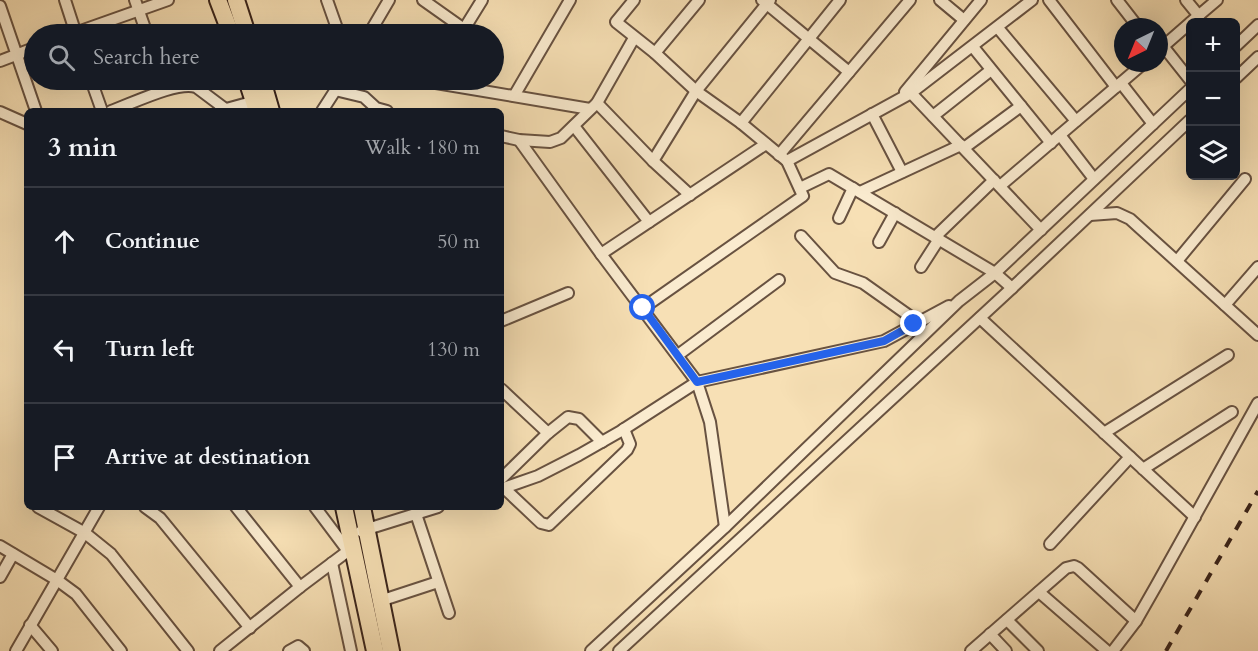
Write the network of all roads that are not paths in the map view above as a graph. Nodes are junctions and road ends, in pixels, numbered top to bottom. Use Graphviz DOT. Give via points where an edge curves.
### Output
graph roads {
  1 [pos="65,0"];
  2 [pos="168,0"];
  3 [pos="218,0"];
  4 [pos="236,0"];
  5 [pos="327,0"];
  6 [pos="388,0"];
  7 [pos="423,0"];
  8 [pos="482,0"];
  9 [pos="570,0"];
  10 [pos="634,0"];
  11 [pos="699,0"];
  12 [pos="840,0"];
  13 [pos="910,0"];
  14 [pos="940,0"];
  15 [pos="981,0"];
  16 [pos="1032,0"];
  17 [pos="1049,0"];
  18 [pos="1117,0"];
  19 [pos="1186,0"];
  20 [pos="1217,0"];
  21 [pos="766,1"];
  22 [pos="137,5"];
  23 [pos="0,6"];
  24 [pos="1131,18"];
  25 [pos="1192,18"];
  26 [pos="1195,18"];
  27 [pos="964,20"];
  28 [pos="72,24"];
  29 [pos="96,24"];
  30 [pos="144,24"];
  31 [pos="227,24"];
  32 [pos="244,24"];
  33 [pos="335,24"];
  34 [pos="375,24"];
  35 [pos="453,24"];
  36 [pos="468,24"];
  37 [pos="1258,25"];
  38 [pos="1186,26"];
  39 [pos="998,28"];
  40 [pos="634,38"];
  41 [pos="809,39"];
  42 [pos="1168,42"];
  43 [pos="1240,42"];
  44 [pos="973,46"];
  45 [pos="24,52"];
  46 [pos="655,53"];
  47 [pos="16,55"];
  48 [pos="1168,55"];
  49 [pos="1258,57"];
  50 [pos="0,61"];
  51 [pos="991,70"];
  52 [pos="849,72"];
  53 [pos="1133,72"];
  54 [pos="1240,74"];
  55 [pos="1186,75"];
  56 [pos="24,77"];
  57 [pos="1118,85"];
  58 [pos="28,90"];
  59 [pos="95,90"];
  60 [pos="169,90"];
  61 [pos="199,90"];
  62 [pos="253,90"];
  63 [pos="262,90"];
  64 [pos="335,90"];
  65 [pos="482,90"];
  66 [pos="165,91"];
  67 [pos="696,91"];
  68 [pos="911,93"];
  69 [pos="1186,94"];
  70 [pos="514,96"];
  71 [pos="899,99"];
  72 [pos="263,105"];
  73 [pos="593,106"];
  74 [pos="1021,106"];
  75 [pos="35,108"];
  76 [pos="101,108"];
  77 [pos="119,108"];
  78 [pos="220,108"];
  79 [pos="238,108"];
  80 [pos="324,108"];
  81 [pos="376,108"];
  82 [pos="0,112"];
  83 [pos="872,114"];
  84 [pos="933,116"];
  85 [pos="1076,121"];
  86 [pos="24,123"];
  87 [pos="741,123"];
  88 [pos="1153,124"];
  89 [pos="1186,125"];
  90 [pos="574,126"];
  91 [pos="1060,135"];
  92 [pos="504,137"];
  93 [pos="519,140"];
  94 [pos="1051,143"];
  95 [pos="766,144"];
  96 [pos="963,147"];
  97 [pos="783,158"];
  98 [pos="653,161"];
  99 [pos="902,172"];
  100 [pos="1094,179"];
  101 [pos="1245,179"];
  102 [pos="997,183"];
  103 [pos="800,188"];
  104 [pos="856,190"];
  105 [pos="690,195"];
  106 [pos="895,213"];
  107 [pos="1090,215"];
  108 [pos="839,218"];
  109 [pos="649,222"];
  110 [pos="1041,230"];
  111 [pos="801,236"];
  112 [pos="937,238"];
  113 [pos="879,242"];
  114 [pos="601,254"];
  115 [pos="1177,261"];
  116 [pos="921,267"];
  117 [pos="1258,267"];
  118 [pos="995,273"];
  119 [pos="779,280"];
  120 [pos="1012,288"];
  121 [pos="567,293"];
  122 [pos="959,301"];
  123 [pos="1225,305"];
  124 [pos="643,308"];
  125 [pos="980,318"];
  126 [pos="504,320"];
  127 [pos="918,322"];
  128 [pos="1258,335"];
  129 [pos="678,355"];
  130 [pos="1228,355"];
  131 [pos="697,382"];
  132 [pos="504,392"];
  133 [pos="1258,404"];
  134 [pos="1232,412"];
  135 [pos="624,429"];
  136 [pos="548,433"];
  137 [pos="1104,433"];
  138 [pos="602,442"];
  139 [pos="1130,457"];
  140 [pos="1143,470"];
  141 [pos="504,483"];
  142 [pos="504,484"];
  143 [pos="504,487"];
  144 [pos="43,510"];
  145 [pos="97,510"];
  146 [pos="150,510"];
  147 [pos="238,510"];
  148 [pos="318,510"];
  149 [pos="344,510"];
  150 [pos="363,510"];
  151 [pos="429,510"];
  152 [pos="416,514"];
  153 [pos="1195,517"];
  154 [pos="724,527"];
  155 [pos="367,530"];
  156 [pos="85,533"];
  157 [pos="350,544"];
  158 [pos="1050,544"];
  159 [pos="0,546"];
  160 [pos="13,554"];
  161 [pos="332,563"];
  162 [pos="0,577"];
  163 [pos="57,580"];
  164 [pos="438,582"];
  165 [pos="300,587"];
  166 [pos="1039,592"];
  167 [pos="380,601"];
  168 [pos="449,613"];
  169 [pos="1007,620"];
  170 [pos="1136,621"];
  171 [pos="30,625"];
  172 [pos="250,628"];
  173 [pos="990,634"];
  174 [pos="16,651"];
  175 [pos="52,651"];
  176 [pos="121,651"];
  177 [pos="188,651"];
  178 [pos="220,651"];
  179 [pos="289,651"];
  180 [pos="304,651"];
  181 [pos="351,651"];
  182 [pos="375,651"];
  183 [pos="391,651"];
  184 [pos="591,651"];
  185 [pos="619,651"];
  186 [pos="971,651"];
  187 [pos="1006,651"];
  188 [pos="1038,651"];
  189 [pos="1107,651"];
  190 [pos="1113,651"];
  1 -- 28 [label="street"];
  2 -- 22 [label="street"];
  3 -- 31 [label="main road"];
  4 -- 32 [label="main road"];
  5 -- 33 [label="street"];
  6 -- 34 [label="street"];
  7 -- 35 [label="street"];
  8 -- 36 [label="street"];
  9 -- 70 [label="street"];
  10 -- 40 [label="street" via="616,22"];
  11 -- 46 [label="street"];
  12 -- 41 [label="street"];
  13 -- 52 [label="street"];
  14 -- 27 [label="street"];
  15 -- 27 [label="street"];
  16 -- 39 [label="street"];
  17 -- 57 [label="street"];
  18 -- 24 [label="street"];
  19 -- 25 [label="street"];
  20 -- 26 [label="street"];
  21 -- 41 [label="street"];
  21 -- 67 [label="street"];
  22 -- 29 [label="street"];
  22 -- 30 [label="street"];
  23 -- 47 [label="street"];
  27 -- 71 [label="street"];
  37 -- 43 [label="street"];
  38 -- 42 [label="street"];
  39 -- 44 [label="street"];
  39 -- 85 [label="street"];
  40 -- 46 [label="street"];
  40 -- 73 [label="street"];
  41 -- 52 [label="street"];
  41 -- 87 [label="street"];
  44 -- 51 [label="street"];
  44 -- 68 [label="street"];
  45 -- 47 [label="street"];
  46 -- 67 [label="street"];
  47 -- 50 [label="street"];
  47 -- 56 [label="street"];
  48 -- 55 [label="street"];
  49 -- 54 [label="street"];
  51 -- 74 [label="street"];
  51 -- 84 [label="street"];
  52 -- 97 [label="street"];
  53 -- 57 [label="street"];
  57 -- 85 [label="street"];
  57 -- 88 [label="street"];
  58 -- 75 [label="street"];
  59 -- 76 [label="street"];
  60 -- 66 [label="street"];
  61 -- 78 [label="street"];
  62 -- 72 [label="main road"];
  63 -- 72 [label="main road"];
  64 -- 80 [label="street"];
  64 -- 81 [label="street" via="362,96"];
  65 -- 70 [label="street"];
  66 -- 77 [label="street"];
  67 -- 87 [label="street"];
  67 -- 98 [label="street"];
  68 -- 71 [label="street"];
  68 -- 84 [label="street"];
  69 -- 88 [label="street"];
  70 -- 73 [label="street"];
  71 -- 83 [label="street"];
  72 -- 79 [label="street"];
  73 -- 90 [label="street"];
  73 -- 98 [label="street"];
  74 -- 94 [label="street"];
  74 -- 96 [label="street"];
  82 -- 86 [label="street"];
  83 -- 97 [label="street"];
  83 -- 99 [label="street"];
  84 -- 96 [label="street"];
  85 -- 91 [label="street"];
  87 -- 95 [label="street"];
  88 -- 100 [label="street"];
  89 -- 107 [label="street"];
  90 -- 93 [label="street" via="555,141"];
  90 -- 109 [label="street"];
  91 -- 94 [label="street"];
  91 -- 100 [label="street"];
  92 -- 93 [label="street"];
  93 -- 114 [label="street"];
  94 -- 102 [label="street"];
  95 -- 97 [label="street"];
  95 -- 105 [label="street"];
  96 -- 99 [label="street"];
  96 -- 102 [label="street"];
  97 -- 103 [label="street"];
  98 -- 105 [label="street"];
  99 -- 104 [label="street"];
  100 -- 110 [label="street"];
  101 -- 115 [label="street"];
  102 -- 110 [label="street"];
  102 -- 112 [label="street"];
  103 -- 104 [label="street" via="829,174"];
  103 -- 124 [label="street" via="803,196"];
  104 -- 106 [label="street"];
  104 -- 108 [label="street"];
  105 -- 109 [label="street"];
  106 -- 112 [label="street"];
  106 -- 113 [label="street"];
  107 -- 115 [label="street" via="1122,214"];
  107 -- 120 [label="street"];
  109 -- 114 [label="street"];
  110 -- 118 [label="street"];
  111 -- 127 [label="street" via="835,273 863,283"];
  112 -- 116 [label="street"];
  112 -- 118 [label="street"];
  114 -- 124 [label="street"];
  115 -- 123 [label="street"];
  117 -- 123 [label="street"];
  118 -- 120 [label="street"];
  118 -- 122 [label="street"];
  119 -- 129 [label="street"];
  120 -- 125 [label="street"];
  121 -- 126 [label="street"];
  122 -- 127 [label="street"];
  122 -- 154 [label="street"];
  123 -- 128 [label="street"];
  124 -- 129 [label="street"];
  125 -- 137 [label="street"];
  125 -- 185 [label="street"];
  127 -- 131 [label="street" via="884,341"];
  129 -- 131 [label="street"];
  130 -- 137 [label="street"];
  131 -- 135 [label="street"];
  131 -- 154 [label="street" via="710,422"];
  132 -- 136 [label="street"];
  133 -- 153 [label="street"];
  134 -- 140 [label="street"];
  135 -- 138 [label="street"];
  135 -- 143 [label="street" via="630,444 627,450 549,525 541,523"];
  136 -- 138 [label="street" via="572,417 582,421"];
  136 -- 141 [label="street"];
  137 -- 139 [label="street"];
  138 -- 142 [label="street" via="538,476"];
  139 -- 140 [label="street"];
  139 -- 158 [label="street"];
  140 -- 153 [label="street"];
  144 -- 156 [label="street"];
  145 -- 156 [label="street"];
  146 -- 172 [label="street"];
  147 -- 165 [label="street"];
  148 -- 157 [label="street"];
  149 -- 157 [label="main road"];
  150 -- 155 [label="main road"];
  151 -- 152 [label="street"];
  152 -- 155 [label="street"];
  152 -- 164 [label="street"];
  153 -- 170 [label="street"];
  154 -- 184 [label="street"];
  155 -- 157 [label="street"];
  155 -- 167 [label="main road"];
  156 -- 163 [label="street"];
  156 -- 177 [label="street" via="116,558"];
  157 -- 161 [label="street"];
  157 -- 182 [label="main road"];
  159 -- 160 [label="street"];
  160 -- 162 [label="street"];
  160 -- 163 [label="street"];
  161 -- 165 [label="street"];
  161 -- 181 [label="street"];
  163 -- 171 [label="street"];
  163 -- 176 [label="street" via="81,599"];
  164 -- 167 [label="street"];
  164 -- 168 [label="street"];
  165 -- 172 [label="street"];
  166 -- 169 [label="street"];
  166 -- 170 [label="street" via="1066,568 1074,566"];
  166 -- 189 [label="street"];
  167 -- 183 [label="main road"];
  169 -- 173 [label="street"];
  169 -- 188 [label="street"];
  170 -- 190 [label="street"];
  171 -- 174 [label="street"];
  171 -- 175 [label="street"];
  172 -- 178 [label="street"];
  173 -- 186 [label="street"];
  173 -- 187 [label="street"];
  179 -- 180 [label="street" via="298,646"];
}
